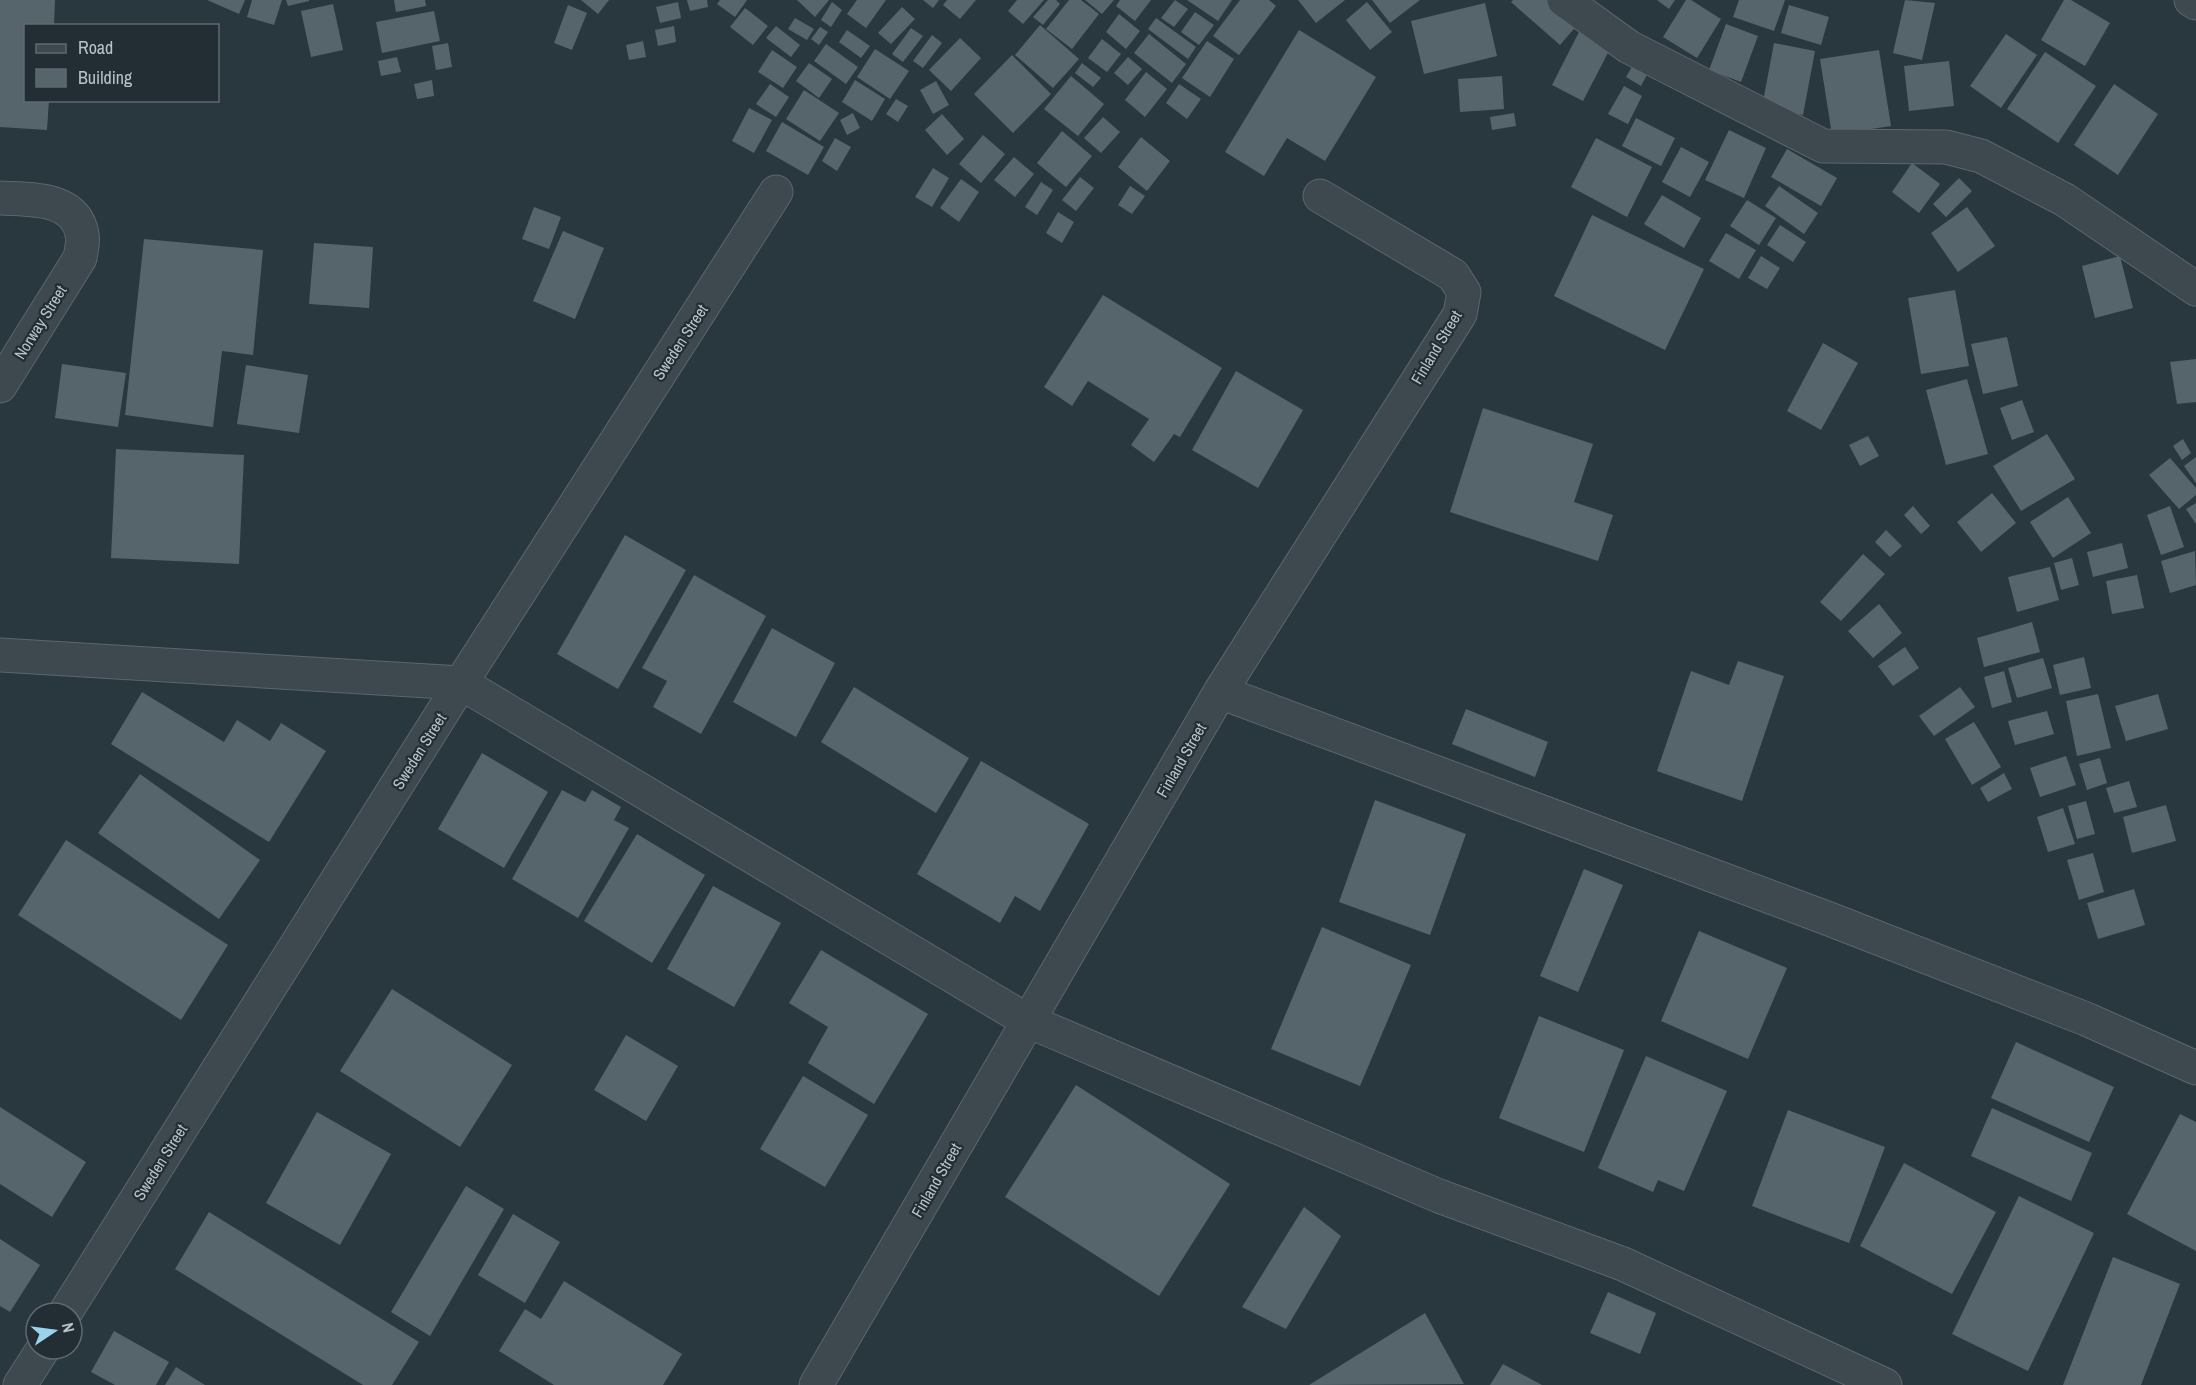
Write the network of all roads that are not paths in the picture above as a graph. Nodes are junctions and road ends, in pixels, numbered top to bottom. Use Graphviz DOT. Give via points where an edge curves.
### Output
graph roads {
  1 [pos="1564,0"];
  2 [pos="2191,0"];
  3 [pos="2196,3"];
  4 [pos="777,192"];
  5 [pos="1320,196"];
  6 [pos="0,198"];
  7 [pos="2196,290"];
  8 [pos="0,386"];
  9 [pos="0,655"];
  10 [pos="461,683"];
  11 [pos="1220,692"];
  12 [pos="1028,1021"];
  13 [pos="2196,1068"];
  14 [pos="73,1301"];
  15 [pos="35,1361"];
  16 [pos="20,1385"];
  17 [pos="816,1385"];
  18 [pos="1885,1385"];
  1 -- 7 [label="street" via="1629,47 1823,146 1946,147 1981,156 2066,200"];
  2 -- 3 [label="street"];
  4 -- 10 [label="street, Sweden Street"];
  5 -- 11 [label="street, Finland Street" via="1453,275 1464,292 1460,314"];
  6 -- 8 [label="street, Norway Street" via="56,202 77,221 83,235 80,258"];
  9 -- 10 [label="street"];
  10 -- 12 [label="street"];
  10 -- 14 [label="street, Sweden Street"];
  11 -- 12 [label="street, Finland Street"];
  11 -- 13 [label="street" via="1857,930 2086,1019"];
  12 -- 17 [label="street, Finland Street"];
  12 -- 18 [label="street" via="1439,1196 1623,1264"];
  15 -- 16 [label="street"];
}
